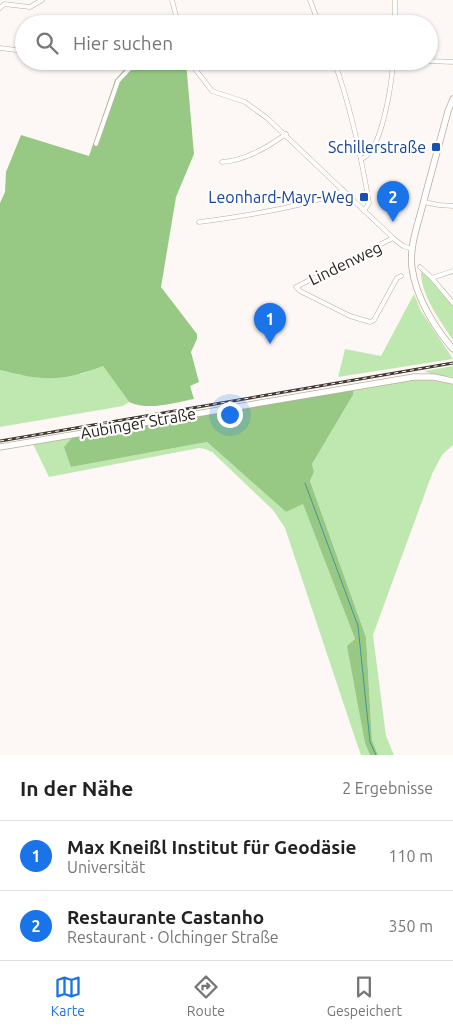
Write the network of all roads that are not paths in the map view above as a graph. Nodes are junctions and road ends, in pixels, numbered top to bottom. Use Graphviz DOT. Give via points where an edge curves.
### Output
graph roads {
  1 [pos="42,0"];
  2 [pos="172,0"];
  3 [pos="310,0"];
  4 [pos="395,0"];
  5 [pos="0,8"];
  6 [pos="176,15"];
  7 [pos="316,15"];
  8 [pos="395,15"];
  9 [pos="0,48"];
  10 [pos="15,50"];
  11 [pos="438,61"];
  12 [pos="453,62"];
  13 [pos="128,70"];
  14 [pos="195,70"];
  15 [pos="337,70"];
  16 [pos="393,70"];
  17 [pos="453,100"];
  18 [pos="286,134"];
  19 [pos="96,144"];
  20 [pos="361,159"];
  21 [pos="222,162"];
  22 [pos="343,190"];
  23 [pos="424,202"];
  24 [pos="453,206"];
  25 [pos="364,211"];
  26 [pos="199,222"];
  27 [pos="394,238"];
  28 [pos="412,249"];
  29 [pos="420,266"];
  30 [pos="453,271"];
  31 [pos="401,276"];
  32 [pos="432,278"];
  33 [pos="453,304"];
  34 [pos="453,349"];
  35 [pos="453,381"];
  36 [pos="0,447"];
  1 -- 5 [label="street" via="30,7 4,4"];
  2 -- 6 [label="street"];
  3 -- 7 [label="street"];
  4 -- 8 [label="street"];
  9 -- 10 [label="street"];
  11 -- 12 [label="street"];
  13 -- 19 [label="street" via="118,81"];
  14 -- 18 [label="street" via="212,91 252,106"];
  15 -- 20 [label="street"];
  16 -- 20 [label="street" via="384,119 370,154"];
  17 -- 23 [label="street"];
  18 -- 21 [label="street" via="242,159"];
  18 -- 22 [label="street"];
  20 -- 25 [label="street" via="369,203"];
  22 -- 25 [label="street"];
  22 -- 26 [label="street" via="287,208"];
  23 -- 24 [label="street"];
  23 -- 28 [label="street"];
  25 -- 27 [label="street"];
  27 -- 28 [label="street"];
  27 -- 31 [label="street, Lindenweg" via="296,287 350,316 370,322"];
  28 -- 34 [label="street" via="416,284 435,325"];
  29 -- 32 [label="street"];
  30 -- 32 [label="street"];
  32 -- 33 [label="street"];
  35 -- 36 [label="street, Aubinger Straße" via="414,377"];
}
